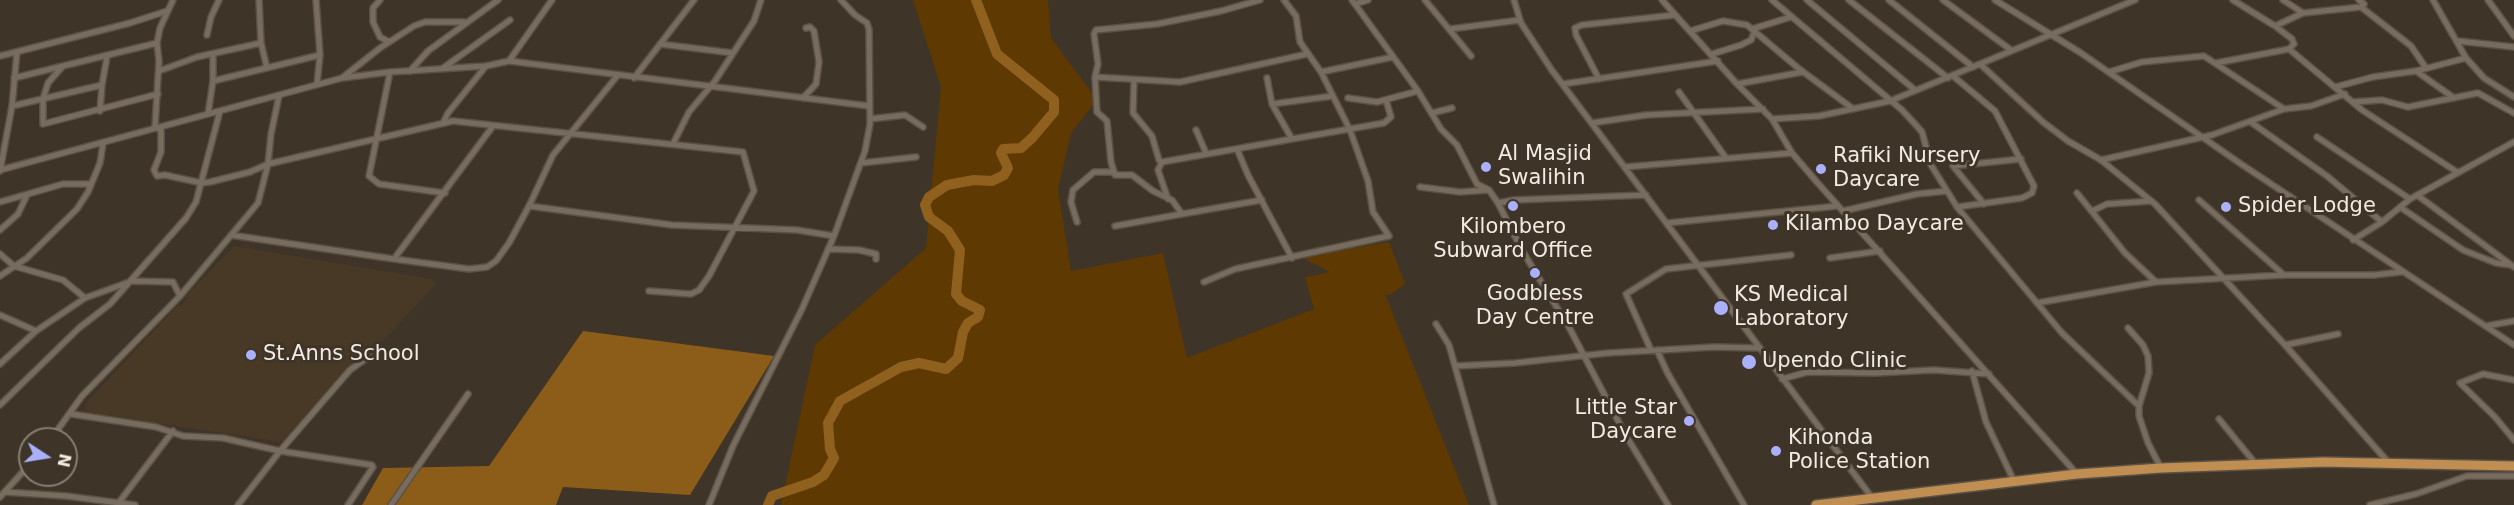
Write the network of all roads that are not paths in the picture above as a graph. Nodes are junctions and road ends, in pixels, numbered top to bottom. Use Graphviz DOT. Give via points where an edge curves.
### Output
graph roads {
  1 [pos="172,0"];
  2 [pos="219,0"];
  3 [pos="259,0"];
  4 [pos="316,0"];
  5 [pos="380,0"];
  6 [pos="498,0"];
  7 [pos="552,0"];
  8 [pos="694,0"];
  9 [pos="761,0"];
  10 [pos="841,0"];
  11 [pos="1260,0"];
  12 [pos="1284,0"];
  13 [pos="1368,0"];
  14 [pos="1425,0"];
  15 [pos="1514,0"];
  16 [pos="1662,0"];
  17 [pos="1772,0"];
  18 [pos="1807,0"];
  19 [pos="1849,0"];
  20 [pos="1889,0"];
  21 [pos="1943,0"];
  22 [pos="1995,0"];
  23 [pos="2135,0"];
  24 [pos="2233,0"];
  25 [pos="2283,0"];
  26 [pos="2360,0"];
  27 [pos="2433,0"];
  28 [pos="2488,0"];
  29 [pos="2128,1"];
  30 [pos="1354,2"];
  31 [pos="2361,7"];
  32 [pos="167,11"];
  33 [pos="2303,13"];
  34 [pos="1675,15"];
  35 [pos="1791,17"];
  36 [pos="510,20"];
  37 [pos="1520,20"];
  38 [pos="464,22"];
  39 [pos="2275,26"];
  40 [pos="806,27"];
  41 [pos="1450,28"];
  42 [pos="1690,31"];
  43 [pos="1753,31"];
  44 [pos="207,35"];
  45 [pos="2052,35"];
  46 [pos="2514,36"];
  47 [pos="2458,41"];
  48 [pos="389,42"];
  49 [pos="157,43"];
  50 [pos="261,43"];
  51 [pos="660,44"];
  52 [pos="2514,47"];
  53 [pos="2011,50"];
  54 [pos="2289,50"];
  55 [pos="17,52"];
  56 [pos="732,53"];
  57 [pos="213,54"];
  58 [pos="1307,54"];
  59 [pos="1712,54"];
  60 [pos="320,55"];
  61 [pos="0,56"];
  62 [pos="1471,56"];
  63 [pos="107,57"];
  64 [pos="1393,57"];
  65 [pos="2466,58"];
  66 [pos="509,61"];
  67 [pos="1718,61"];
  68 [pos="2216,63"];
  69 [pos="1980,64"];
  70 [pos="62,66"];
  71 [pos="486,66"];
  72 [pos="1973,67"];
  73 [pos="267,68"];
  74 [pos="2426,68"];
  75 [pos="442,69"];
  76 [pos="159,71"];
  77 [pos="410,71"];
  78 [pos="2416,71"];
  79 [pos="390,72"];
  80 [pos="1321,72"];
  81 [pos="1803,72"];
  82 [pos="2109,72"];
  83 [pos="618,75"];
  84 [pos="1095,77"];
  85 [pos="1950,77"];
  86 [pos="14,78"];
  87 [pos="342,78"];
  88 [pos="634,78"];
  89 [pos="1267,78"];
  90 [pos="1599,79"];
  91 [pos="1134,80"];
  92 [pos="213,81"];
  93 [pos="317,84"];
  94 [pos="1563,84"];
  95 [pos="1737,84"];
  96 [pos="102,85"];
  97 [pos="708,87"];
  98 [pos="2335,87"];
  99 [pos="1915,90"];
  100 [pos="1418,91"];
  101 [pos="1680,92"];
  102 [pos="158,94"];
  103 [pos="2344,94"];
  104 [pos="279,96"];
  105 [pos="1333,96"];
  106 [pos="2514,97"];
  107 [pos="803,98"];
  108 [pos="1348,98"];
  109 [pos="2454,98"];
  110 [pos="43,99"];
  111 [pos="1386,100"];
  112 [pos="1890,101"];
  113 [pos="2353,102"];
  114 [pos="1272,104"];
  115 [pos="12,106"];
  116 [pos="869,106"];
  117 [pos="1452,108"];
  118 [pos="1851,108"];
  119 [pos="1763,109"];
  120 [pos="2284,109"];
  121 [pos="100,111"];
  122 [pos="220,111"];
  123 [pos="1695,112"];
  124 [pos="1432,113"];
  125 [pos="2514,113"];
  126 [pos="208,114"];
  127 [pos="870,119"];
  128 [pos="1772,119"];
  129 [pos="443,123"];
  130 [pos="1592,123"];
  131 [pos="2252,123"];
  132 [pos="493,126"];
  133 [pos="155,127"];
  134 [pos="923,127"];
  135 [pos="1196,130"];
  136 [pos="1350,130"];
  137 [pos="570,132"];
  138 [pos="2203,137"];
  139 [pos="2317,137"];
  140 [pos="376,139"];
  141 [pos="1292,139"];
  142 [pos="2514,142"];
  143 [pos="103,144"];
  144 [pos="673,144"];
  145 [pos="1237,148"];
  146 [pos="1206,153"];
  147 [pos="1792,153"];
  148 [pos="916,157"];
  149 [pos="1726,158"];
  150 [pos="2021,159"];
  151 [pos="2102,160"];
  152 [pos="861,162"];
  153 [pos="1162,162"];
  154 [pos="268,164"];
  155 [pos="1625,167"];
  156 [pos="0,171"];
  157 [pos="1113,172"];
  158 [pos="2457,172"];
  159 [pos="202,183"];
  160 [pos="1419,187"];
  161 [pos="1489,190"];
  162 [pos="1947,191"];
  163 [pos="88,192"];
  164 [pos="446,193"];
  165 [pos="2077,193"];
  166 [pos="27,195"];
  167 [pos="1647,195"];
  168 [pos="2417,195"];
  169 [pos="1168,199"];
  170 [pos="2410,199"];
  171 [pos="1262,200"];
  172 [pos="2199,200"];
  173 [pos="2151,201"];
  174 [pos="0,202"];
  175 [pos="1498,203"];
  176 [pos="1984,204"];
  177 [pos="529,206"];
  178 [pos="1838,206"];
  179 [pos="1957,207"];
  180 [pos="2400,207"];
  181 [pos="2092,211"];
  182 [pos="1843,212"];
  183 [pos="1182,214"];
  184 [pos="1077,222"];
  185 [pos="2382,222"];
  186 [pos="1667,223"];
  187 [pos="736,226"];
  188 [pos="1115,226"];
  189 [pos="0,230"];
  190 [pos="231,235"];
  191 [pos="834,236"];
  192 [pos="2353,240"];
  193 [pos="828,249"];
  194 [pos="1880,251"];
  195 [pos="0,254"];
  196 [pos="1791,255"];
  197 [pos="1292,258"];
  198 [pos="1830,258"];
  199 [pos="394,259"];
  200 [pos="876,259"];
  201 [pos="14,266"];
  202 [pos="1698,266"];
  203 [pos="2512,266"];
  204 [pos="2401,272"];
  205 [pos="0,276"];
  206 [pos="2284,276"];
  207 [pos="2225,279"];
  208 [pos="132,280"];
  209 [pos="1204,282"];
  210 [pos="2156,282"];
  211 [pos="649,291"];
  212 [pos="180,296"];
  213 [pos="85,298"];
  214 [pos="2037,303"];
  215 [pos="0,315"];
  216 [pos="2514,321"];
  217 [pos="1436,324"];
  218 [pos="2486,326"];
  219 [pos="2128,328"];
  220 [pos="36,331"];
  221 [pos="2338,334"];
  222 [pos="2285,345"];
  223 [pos="2514,345"];
  224 [pos="1758,348"];
  225 [pos="1654,350"];
  226 [pos="377,356"];
  227 [pos="1584,356"];
  228 [pos="0,364"];
  229 [pos="1455,366"];
  230 [pos="1972,371"];
  231 [pos="1991,374"];
  232 [pos="1782,379"];
  233 [pos="2514,380"];
  234 [pos="468,394"];
  235 [pos="0,405"];
  236 [pos="2139,406"];
  237 [pos="71,414"];
  238 [pos="2219,419"];
  239 [pos="61,427"];
  240 [pos="172,430"];
  241 [pos="2514,440"];
  242 [pos="280,450"];
  243 [pos="2388,462"];
  244 [pos="2255,463"];
  245 [pos="2514,466"];
  246 [pos="2161,468"];
  247 [pos="2077,474"];
  248 [pos="2514,476"];
  249 [pos="18,477"];
  250 [pos="2014,482"];
  251 [pos="2,494"];
  252 [pos="1873,499"];
  253 [pos="118,503"];
  254 [pos="135,505"];
  255 [pos="238,505"];
  256 [pos="348,505"];
  257 [pos="391,505"];
  258 [pos="709,505"];
  259 [pos="1494,505"];
  260 [pos="1668,505"];
  261 [pos="1744,505"];
  262 [pos="1816,505"];
  263 [pos="2373,505"];
  1 -- 32 [label="street"];
  2 -- 44 [label="street"];
  3 -- 50 [label="street"];
  4 -- 60 [label="street"];
  5 -- 48 [label="street" via="373,8 373,21 380,37"];
  6 -- 38 [label="street"];
  7 -- 66 [label="street"];
  8 -- 51 [label="street"];
  9 -- 56 [label="street" via="754,21"];
  10 -- 116 [label="street" via="869,29"];
  11 -- 84 [label="street" via="1157,24 1096,30"];
  12 -- 58 [label="street" via="1296,16 1300,42"];
  13 -- 30 [label="street"];
  14 -- 41 [label="street"];
  15 -- 37 [label="street"];
  16 -- 34 [label="street"];
  17 -- 35 [label="street"];
  18 -- 99 [label="street"];
  19 -- 85 [label="street"];
  20 -- 72 [label="street"];
  21 -- 53 [label="street"];
  22 -- 45 [label="street"];
  23 -- 29 [label="street"];
  24 -- 39 [label="street"];
  25 -- 33 [label="street"];
  26 -- 31 [label="street" via="2364,4"];
  27 -- 47 [label="street"];
  28 -- 46 [label="street"];
  29 -- 45 [label="street"];
  30 -- 64 [label="street"];
  31 -- 33 [label="street"];
  31 -- 74 [label="street" via="2410,46"];
  32 -- 49 [label="street"];
  32 -- 55 [label="street"];
  33 -- 39 [label="street"];
  34 -- 42 [label="street"];
  34 -- 90 [label="street" via="1575,28"];
  35 -- 43 [label="street"];
  35 -- 112 [label="street"];
  36 -- 75 [label="street"];
  37 -- 41 [label="street"];
  37 -- 94 [label="street"];
  38 -- 48 [label="street" via="425,22"];
  38 -- 77 [label="street"];
  39 -- 54 [label="street" via="2292,39 2294,44"];
  40 -- 107 [label="street" via="814,31 819,62 816,84"];
  41 -- 62 [label="street"];
  42 -- 43 [label="street" via="1724,21 1739,22"];
  42 -- 59 [label="street"];
  43 -- 59 [label="street" via="1751,40"];
  43 -- 81 [label="street"];
  45 -- 53 [label="street"];
  45 -- 82 [label="street"];
  47 -- 52 [label="street"];
  47 -- 65 [label="street"];
  48 -- 87 [label="street"];
  49 -- 63 [label="street"];
  49 -- 76 [label="street"];
  50 -- 57 [label="street"];
  50 -- 73 [label="street"];
  51 -- 56 [label="street"];
  51 -- 88 [label="street"];
  53 -- 69 [label="street"];
  54 -- 68 [label="street"];
  54 -- 98 [label="street"];
  55 -- 61 [label="street"];
  55 -- 86 [label="street"];
  56 -- 97 [label="street"];
  57 -- 76 [label="street"];
  57 -- 92 [label="street"];
  58 -- 80 [label="street"];
  58 -- 91 [label="street" via="1180,82"];
  59 -- 67 [label="street"];
  60 -- 73 [label="street"];
  60 -- 93 [label="street"];
  63 -- 70 [label="street"];
  63 -- 96 [label="street"];
  64 -- 80 [label="street"];
  64 -- 100 [label="street"];
  65 -- 74 [label="street"];
  65 -- 106 [label="street" via="2484,78"];
  66 -- 71 [label="street"];
  66 -- 83 [label="street"];
  67 -- 90 [label="street"];
  67 -- 95 [label="street"];
  68 -- 82 [label="street" via="2199,55 2142,62"];
  68 -- 120 [label="street"];
  69 -- 72 [label="street"];
  69 -- 151 [label="street" via="2043,122"];
  70 -- 86 [label="street"];
  70 -- 110 [label="street" via="48,83"];
  71 -- 75 [label="street"];
  71 -- 129 [label="street"];
  72 -- 85 [label="street"];
  73 -- 92 [label="street"];
  74 -- 78 [label="street"];
  75 -- 77 [label="street"];
  76 -- 102 [label="street"];
  77 -- 79 [label="street"];
  78 -- 98 [label="street"];
  78 -- 109 [label="street"];
  79 -- 87 [label="street"];
  79 -- 140 [label="street"];
  80 -- 105 [label="street"];
  81 -- 95 [label="street"];
  81 -- 118 [label="street"];
  82 -- 138 [label="street"];
  83 -- 88 [label="street"];
  83 -- 137 [label="street"];
  84 -- 91 [label="street"];
  84 -- 157 [label="street" via="1096,107 1107,122"];
  85 -- 99 [label="street"];
  85 -- 150 [label="street" via="1995,111"];
  86 -- 115 [label="street"];
  87 -- 93 [label="street"];
  88 -- 97 [label="street"];
  89 -- 114 [label="street"];
  90 -- 94 [label="street"];
  91 -- 153 [label="street" via="1133,113 1152,136"];
  92 -- 126 [label="street"];
  93 -- 104 [label="street"];
  94 -- 130 [label="street"];
  95 -- 119 [label="street"];
  96 -- 110 [label="street"];
  96 -- 121 [label="street"];
  97 -- 107 [label="street"];
  97 -- 144 [label="street" via="689,112"];
  98 -- 103 [label="street"];
  99 -- 112 [label="street"];
  100 -- 111 [label="street"];
  100 -- 124 [label="street"];
  101 -- 123 [label="street"];
  102 -- 121 [label="street"];
  102 -- 133 [label="street"];
  103 -- 113 [label="street"];
  103 -- 120 [label="street" via="2311,106"];
  104 -- 122 [label="street"];
  104 -- 154 [label="street"];
  105 -- 114 [label="street"];
  105 -- 136 [label="street"];
  107 -- 116 [label="street"];
  108 -- 111 [label="street" via="1372,103"];
  109 -- 113 [label="street" via="2406,107 2382,100"];
  109 -- 125 [label="street" via="2481,93"];
  110 -- 115 [label="street"];
  110 -- 121 [label="street" via="43,124"];
  111 -- 136 [label="street" via="1389,119"];
  112 -- 118 [label="street"];
  112 -- 162 [label="street" via="1919,128 1931,165"];
  113 -- 158 [label="street"];
  114 -- 141 [label="street"];
  115 -- 156 [label="street"];
  116 -- 127 [label="street"];
  117 -- 124 [label="street"];
  118 -- 128 [label="street" via="1819,116"];
  119 -- 123 [label="street"];
  119 -- 128 [label="street"];
  120 -- 131 [label="street"];
  122 -- 126 [label="street"];
  122 -- 159 [label="street"];
  123 -- 130 [label="street"];
  123 -- 149 [label="street"];
  124 -- 161 [label="street" via="1461,151 1477,184"];
  126 -- 133 [label="street"];
  127 -- 134 [label="street" via="905,116"];
  127 -- 152 [label="street"];
  128 -- 147 [label="street"];
  129 -- 132 [label="street"];
  129 -- 140 [label="street"];
  130 -- 155 [label="street"];
  131 -- 138 [label="street"];
  131 -- 185 [label="street"];
  132 -- 137 [label="street"];
  132 -- 164 [label="street"];
  133 -- 143 [label="street"];
  133 -- 159 [label="street" via="161,130 154,170 157,177 165,175"];
  135 -- 146 [label="street"];
  136 -- 141 [label="street"];
  136 -- 197 [label="street" via="1368,182 1373,212 1389,236"];
  137 -- 144 [label="street"];
  137 -- 177 [label="street" via="545,169"];
  138 -- 151 [label="street"];
  138 -- 192 [label="street"];
  139 -- 170 [label="street"];
  140 -- 154 [label="street"];
  140 -- 164 [label="street" via="368,174 376,183"];
  141 -- 145 [label="street"];
  142 -- 158 [label="street"];
  143 -- 156 [label="street"];
  143 -- 163 [label="street"];
  144 -- 187 [label="street" via="743,152 754,191"];
  145 -- 146 [label="street"];
  145 -- 171 [label="street"];
  146 -- 153 [label="street"];
  147 -- 149 [label="street"];
  147 -- 178 [label="street"];
  148 -- 152 [label="street"];
  149 -- 155 [label="street"];
  150 -- 176 [label="street" via="2033,182 2031,193"];
  150 -- 176 [label="street" via="1953,166"];
  151 -- 173 [label="street"];
  152 -- 191 [label="street"];
  153 -- 169 [label="street" via="1158,170"];
  154 -- 159 [label="street"];
  154 -- 190 [label="street" via="258,203"];
  155 -- 167 [label="street"];
  157 -- 169 [label="street" via="1132,175"];
  157 -- 184 [label="street" via="1094,172 1073,190 1071,202"];
  158 -- 168 [label="street"];
  159 -- 208 [label="street" via="190,213"];
  160 -- 161 [label="street" via="1460,192"];
  161 -- 175 [label="street"];
  162 -- 179 [label="street"];
  162 -- 182 [label="street"];
  163 -- 166 [label="street" via="90,184 63,184"];
  163 -- 201 [label="street" via="70,216"];
  164 -- 199 [label="street"];
  165 -- 181 [label="street"];
  166 -- 174 [label="street"];
  166 -- 189 [label="street" via="18,214"];
  167 -- 175 [label="street"];
  167 -- 186 [label="street"];
  168 -- 170 [label="street"];
  168 -- 203 [label="street"];
  169 -- 183 [label="street"];
  170 -- 180 [label="street"];
  171 -- 183 [label="street"];
  171 -- 197 [label="street"];
  172 -- 206 [label="street"];
  173 -- 181 [label="street" via="2107,204"];
  173 -- 207 [label="street"];
  175 -- 227 [label="street"];
  176 -- 179 [label="street"];
  177 -- 187 [label="street" via="672,225"];
  177 -- 199 [label="street" via="509,243 487,267 457,268"];
  178 -- 182 [label="street"];
  178 -- 186 [label="street"];
  179 -- 214 [label="street"];
  180 -- 185 [label="street"];
  180 -- 203 [label="street" via="2479,258"];
  181 -- 210 [label="street" via="2125,253"];
  182 -- 194 [label="street"];
  183 -- 188 [label="street"];
  185 -- 192 [label="street"];
  186 -- 202 [label="street"];
  187 -- 191 [label="street"];
  187 -- 211 [label="street" via="696,292"];
  190 -- 199 [label="street"];
  190 -- 212 [label="street"];
  191 -- 193 [label="street"];
  192 -- 204 [label="street"];
  193 -- 200 [label="street" via="859,250 876,254"];
  193 -- 258 [label="street"];
  194 -- 198 [label="street"];
  194 -- 231 [label="street"];
  195 -- 201 [label="street"];
  196 -- 202 [label="street"];
  197 -- 209 [label="street" via="1235,269"];
  201 -- 205 [label="street"];
  201 -- 213 [label="street" via="63,280"];
  202 -- 224 [label="street"];
  202 -- 225 [label="street" via="1666,269 1626,294"];
  204 -- 206 [label="street"];
  204 -- 218 [label="street"];
  206 -- 207 [label="street"];
  207 -- 210 [label="street"];
  207 -- 222 [label="street"];
  208 -- 212 [label="street" via="173,282"];
  208 -- 213 [label="street"];
  208 -- 235 [label="street"];
  210 -- 214 [label="street"];
  212 -- 237 [label="street" via="82,396"];
  213 -- 220 [label="street"];
  214 -- 236 [label="street" via="2074,345"];
  215 -- 220 [label="street"];
  216 -- 218 [label="street"];
  217 -- 229 [label="street" via="1449,345"];
  218 -- 223 [label="street"];
  219 -- 236 [label="street" via="2143,345 2150,364"];
  220 -- 228 [label="street"];
  221 -- 222 [label="street"];
  222 -- 243 [label="street"];
  224 -- 225 [label="street"];
  224 -- 232 [label="street"];
  225 -- 227 [label="street"];
  225 -- 261 [label="street"];
  226 -- 242 [label="street" via="350,370"];
  227 -- 229 [label="street"];
  227 -- 260 [label="street"];
  229 -- 259 [label="street"];
  230 -- 231 [label="street"];
  230 -- 232 [label="street" via="1808,372"];
  230 -- 250 [label="street" via="1986,422"];
  231 -- 247 [label="street"];
  232 -- 252 [label="street"];
  233 -- 241 [label="street" via="2484,374 2460,383"];
  234 -- 257 [label="street"];
  236 -- 246 [label="street" via="2140,424"];
  237 -- 239 [label="street"];
  237 -- 240 [label="street"];
  238 -- 244 [label="street"];
  240 -- 242 [label="street" via="183,436 224,438"];
  240 -- 253 [label="street"];
  242 -- 255 [label="street"];
  242 -- 256 [label="street" via="372,465"];
  243 -- 244 [label="highway"];
  243 -- 245 [label="highway"];
  244 -- 246 [label="highway"];
  246 -- 247 [label="highway"];
  247 -- 250 [label="highway"];
  248 -- 263 [label="street" via="2467,476"];
  249 -- 251 [label="street"];
  250 -- 252 [label="highway"];
  251 -- 253 [label="street"];
  252 -- 262 [label="highway"];
  253 -- 254 [label="street"];
}
